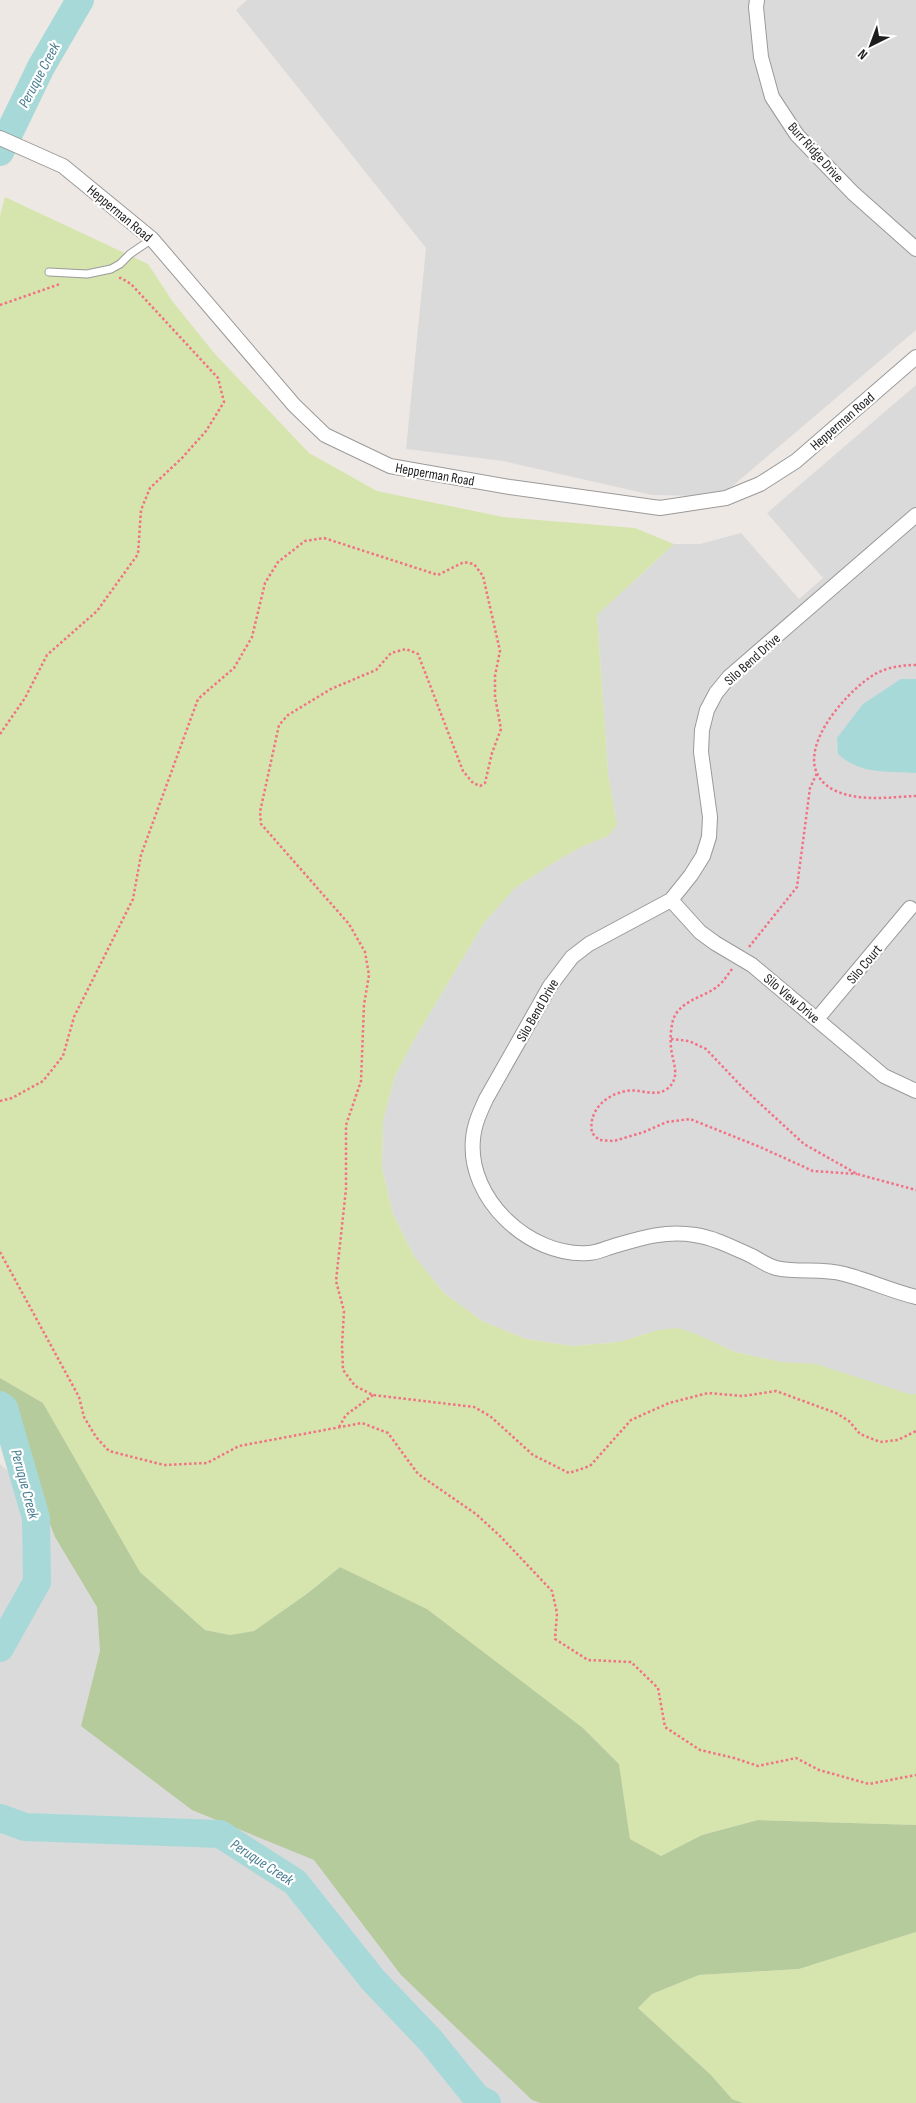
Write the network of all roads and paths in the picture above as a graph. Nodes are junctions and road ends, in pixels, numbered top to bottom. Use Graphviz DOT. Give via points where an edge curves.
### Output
graph roads {
  1 [pos="757,0"];
  2 [pos="0,138"];
  3 [pos="152,239"];
  4 [pos="916,249"];
  5 [pos="49,272"];
  6 [pos="112,279"];
  7 [pos="68,284"];
  8 [pos="0,304"];
  9 [pos="916,358"];
  10 [pos="916,515"];
  11 [pos="916,665"];
  12 [pos="0,734"];
  13 [pos="817,773"];
  14 [pos="916,796"];
  15 [pos="671,900"];
  16 [pos="910,908"];
  17 [pos="747,949"];
  18 [pos="735,966"];
  19 [pos="817,1019"];
  20 [pos="671,1039"];
  21 [pos="916,1092"];
  22 [pos="0,1101"];
  23 [pos="857,1174"];
  24 [pos="916,1190"];
  25 [pos="0,1252"];
  26 [pos="916,1296"];
  27 [pos="373,1395"];
  28 [pos="339,1427"];
  29 [pos="916,1431"];
  30 [pos="916,1775"];
  1 -- 4 [label="street, Burr Ridge Drive" via="761,57 772,97 797,135"];
  2 -- 3 [label="street, Hepperman Road" via="63,166"];
  3 -- 5 [label="lane" via="111,269 87,274"];
  3 -- 9 [label="street, Hepperman Road" via="294,404 325,435 390,466 510,487 660,508 726,498 760,484 796,461"];
  6 -- 12 [label="path" via="121,278 131,284 218,378 224,402 206,431 150,488 141,510 138,554 97,611 47,655 25,698"];
  7 -- 8 [label="path"];
  10 -- 15 [label="street, Silo Bend Drive" via="729,677 716,693 702,730 709,837 703,856"];
  11 -- 13 [label="path" via="883,670 844,700 818,741 814,762"];
  13 -- 14 [label="path" via="828,787 844,794 889,798"];
  13 -- 17 [label="path" via="810,788 797,887"];
  15 -- 19 [label="street, Silo View Drive" via="700,932 752,965"];
  15 -- 26 [label="street, Silo Bend Drive" via="589,944 572,957 550,986 478,1118 473,1140 475,1164 483,1189 494,1207 525,1236 563,1252 589,1253 646,1236 685,1234 711,1239 775,1268 842,1273"];
  16 -- 19 [label="street, Silo Court"];
  18 -- 20 [label="path" via="715,988 688,1002 676,1013"];
  19 -- 21 [label="street, Silo View Drive" via="884,1076"];
  20 -- 23 [label="path" via="689,1041 706,1049 804,1144"];
  20 -- 23 [label="path" via="676,1074 673,1083 656,1093 626,1091 607,1098 591,1120 592,1133 599,1140 614,1141 667,1122 690,1119 813,1171"];
  22 -- 27 [label="path" via="43,1081 63,1056 74,1017 133,899 140,856 198,699 234,668 252,637 265,583 278,562 306,541 324,538 438,575 464,562 474,564 483,576 500,651 494,697 502,729 485,783 480,786 473,783 463,771 418,654 406,649 391,653 376,670 331,689 288,715 279,725 260,812 261,824 349,924 365,952 369,975 364,1005 361,1081 346,1125 346,1189 336,1281 344,1311 343,1370 355,1386"];
  23 -- 24 [label="path"];
  25 -- 28 [label="path" via="79,1397 84,1417 96,1437 110,1451 164,1464 207,1463 239,1446"];
  27 -- 28 [label="path" via="346,1415"];
  27 -- 29 [label="path" via="474,1407 490,1416 533,1455 569,1473 590,1466 631,1420 668,1403 708,1393 743,1396 776,1392 836,1413 849,1421 860,1434 880,1442 898,1440"];
  28 -- 30 [label="path" via="362,1423 388,1433 418,1474 476,1514 552,1591 557,1613 555,1639 588,1660 631,1662 658,1688 665,1727 700,1750 758,1766 796,1758 820,1770 869,1784"];
}
